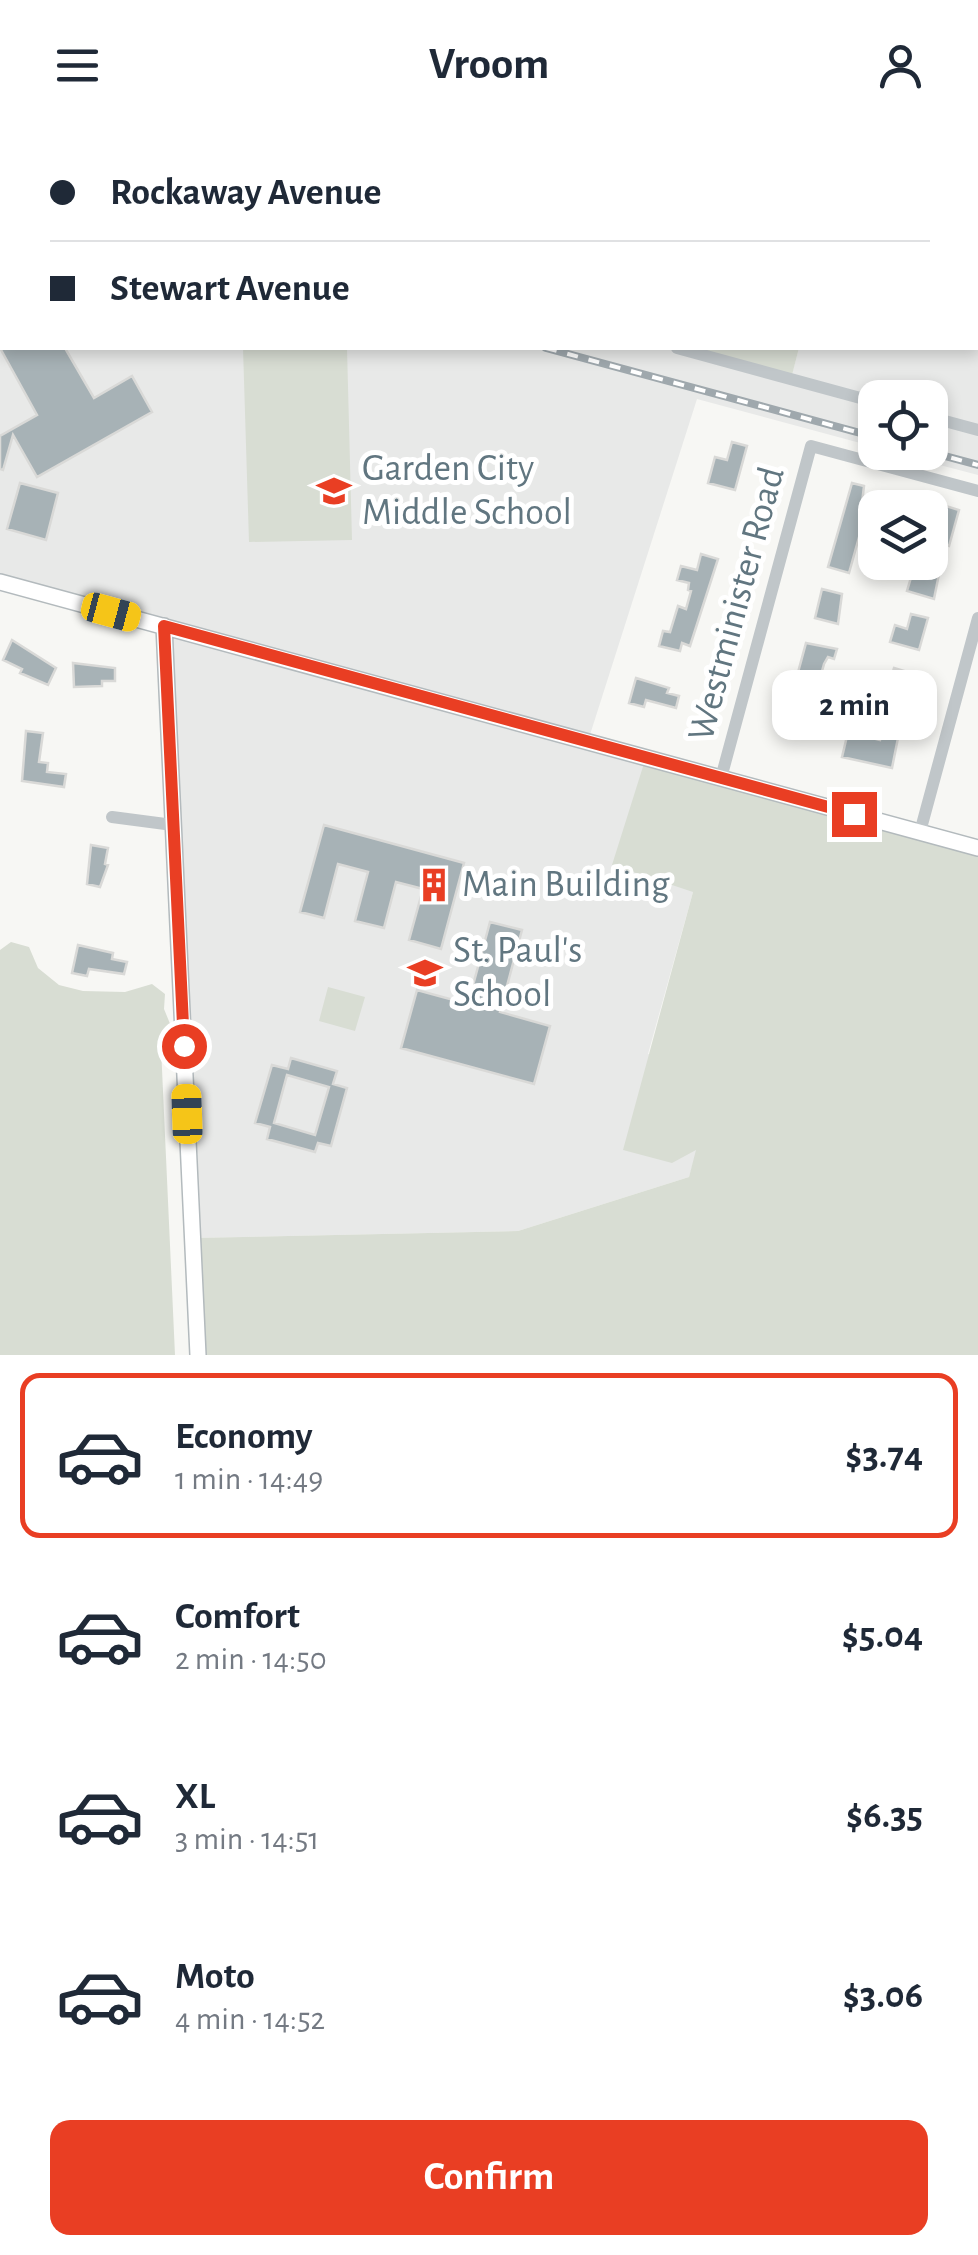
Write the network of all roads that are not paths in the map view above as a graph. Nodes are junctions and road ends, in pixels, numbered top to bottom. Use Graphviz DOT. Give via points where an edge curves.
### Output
graph roads {
  1 [pos="684,350"];
  2 [pos="858,397"];
  3 [pos="948,421"];
  4 [pos="978,430"];
  5 [pos="978,492"];
  6 [pos="0,582"];
  7 [pos="978,618"];
  8 [pos="164,626"];
  9 [pos="721,778"];
  10 [pos="112,816"];
  11 [pos="174,825"];
  12 [pos="920,832"];
  13 [pos="978,848"];
  14 [pos="198,1355"];
  1 -- 2 [label="street"];
  3 -- 4 [label="street"];
  5 -- 9 [label="street, Westminister Road" via="810,446"];
  6 -- 8 [label="main road"];
  7 -- 12 [label="street"];
  8 -- 9 [label="main road"];
  8 -- 11 [label="main road"];
  9 -- 12 [label="main road"];
  10 -- 11 [label="street"];
  11 -- 14 [label="main road"];
  12 -- 13 [label="main road"];
}
